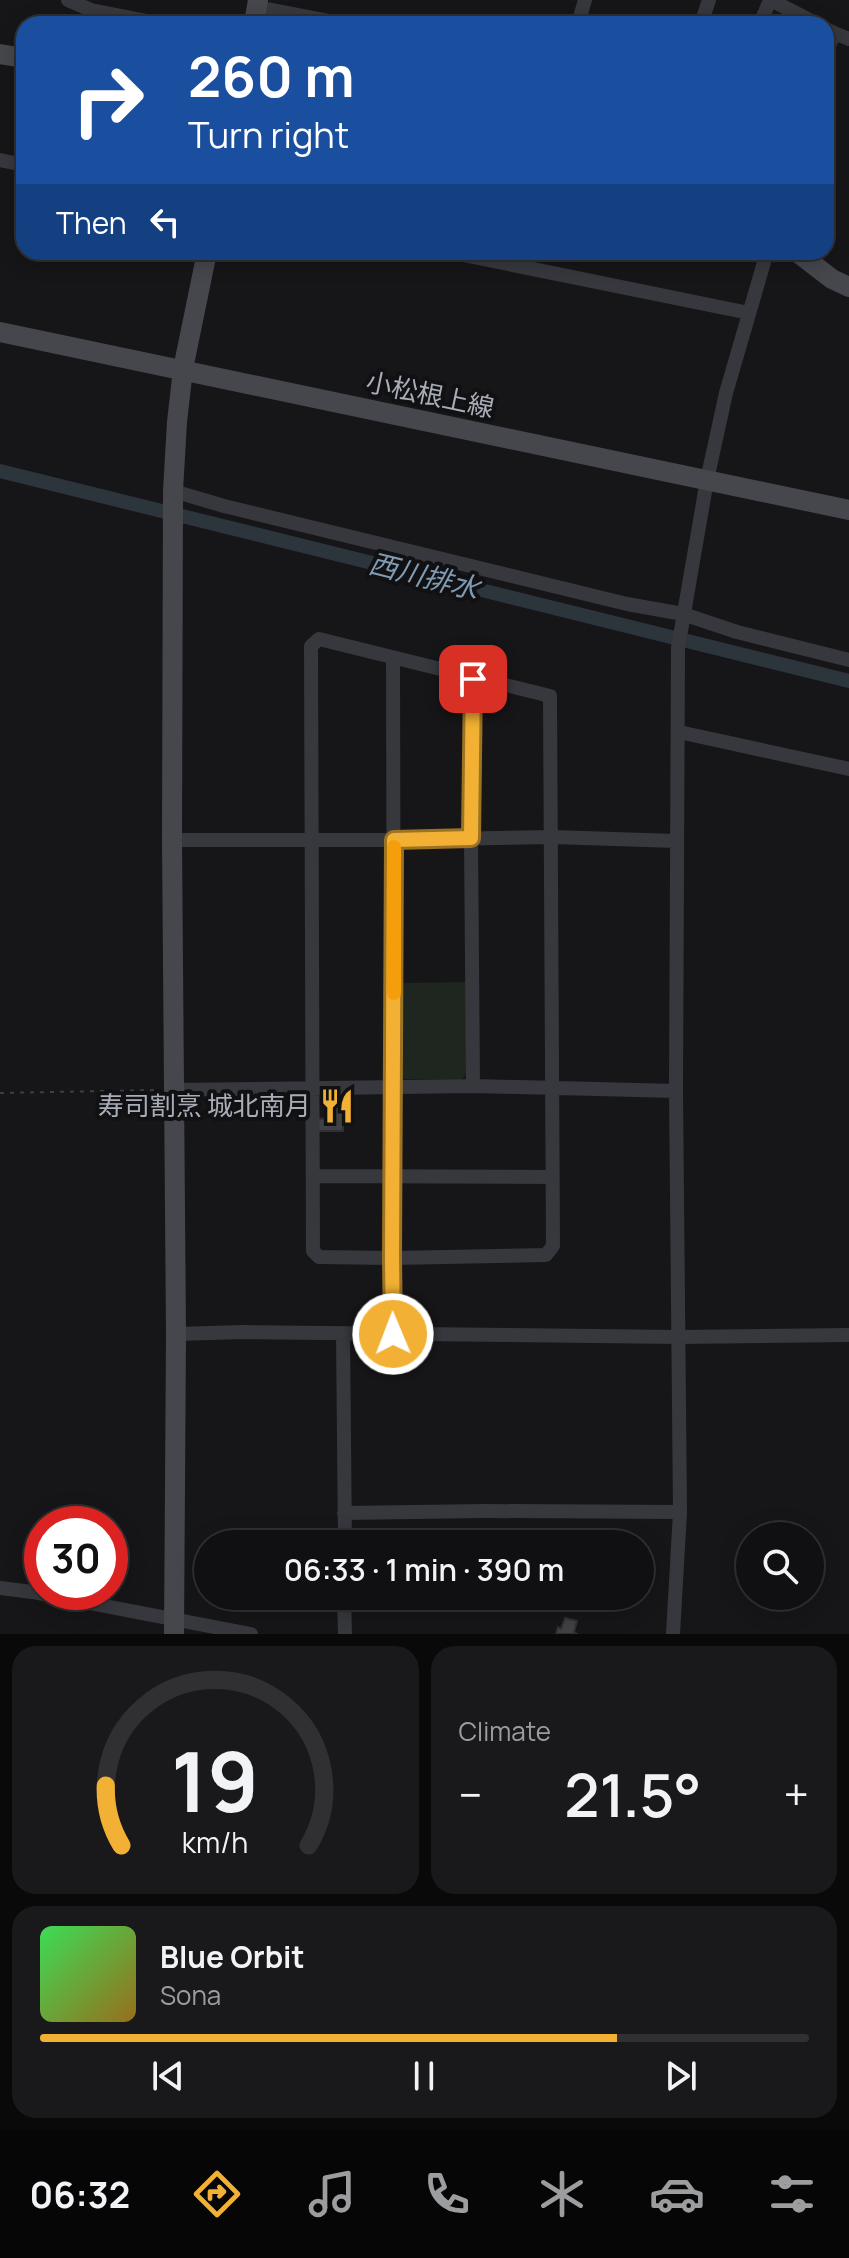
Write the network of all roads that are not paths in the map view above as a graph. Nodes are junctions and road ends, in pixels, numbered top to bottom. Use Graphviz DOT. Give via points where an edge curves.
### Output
graph roads {
  1 [pos="68,0"];
  2 [pos="771,0"];
  3 [pos="256,10"];
  4 [pos="88,16"];
  5 [pos="294,16"];
  6 [pos="802,16"];
  7 [pos="205,260"];
  8 [pos="508,260"];
  9 [pos="765,260"];
  10 [pos="807,260"];
  11 [pos="849,287"];
  12 [pos="749,313"];
  13 [pos="0,332"];
  14 [pos="183,369"];
  15 [pos="707,480"];
  16 [pos="173,497"];
  17 [pos="849,510"];
  18 [pos="682,620"];
  19 [pos="393,658"];
  20 [pos="849,660"];
  21 [pos="473,679"];
  22 [pos="679,732"];
  23 [pos="849,769"];
  24 [pos="552,837"];
  25 [pos="471,838"];
  26 [pos="172,840"];
  27 [pos="311,840"];
  28 [pos="394,840"];
  29 [pos="677,841"];
  30 [pos="473,1086"];
  31 [pos="313,1087"];
  32 [pos="394,1087"];
  33 [pos="554,1088"];
  34 [pos="174,1090"];
  35 [pos="676,1091"];
  36 [pos="392,1175"];
  37 [pos="313,1176"];
  38 [pos="552,1177"];
  39 [pos="392,1258"];
  40 [pos="343,1333"];
  41 [pos="176,1334"];
  42 [pos="393,1334"];
  43 [pos="849,1335"];
  44 [pos="679,1337"];
  45 [pos="680,1512"];
  46 [pos="344,1513"];
  47 [pos="345,1530"];
  48 [pos="0,1588"];
  49 [pos="344,1610"];
  50 [pos="174,1627"];
  51 [pos="251,1634"];
  52 [pos="345,1634"];
  53 [pos="673,1634"];
  1 -- 4 [label="street"];
  2 -- 6 [label="street"];
  3 -- 5 [label="street"];
  7 -- 14 [label="street"];
  8 -- 12 [label="street"];
  9 -- 12 [label="street"];
  10 -- 11 [label="street"];
  12 -- 15 [label="street"];
  13 -- 14 [label="street, 小松根上線"];
  14 -- 15 [label="street, 小松根上線"];
  14 -- 16 [label="street"];
  15 -- 17 [label="street, 小松根上線"];
  15 -- 18 [label="street"];
  16 -- 18 [label="street"];
  16 -- 26 [label="street"];
  18 -- 20 [label="street"];
  18 -- 22 [label="street"];
  19 -- 21 [label="street"];
  19 -- 27 [label="street" via="319,639 311,646"];
  19 -- 28 [label="street"];
  21 -- 24 [label="street" via="550,696"];
  21 -- 25 [label="street"];
  22 -- 23 [label="street"];
  22 -- 29 [label="street"];
  24 -- 25 [label="street"];
  24 -- 29 [label="street"];
  24 -- 33 [label="street"];
  25 -- 28 [label="street"];
  25 -- 30 [label="street"];
  26 -- 27 [label="street"];
  26 -- 34 [label="street"];
  27 -- 28 [label="street"];
  27 -- 31 [label="street"];
  28 -- 32 [label="street"];
  29 -- 35 [label="street"];
  30 -- 32 [label="street"];
  30 -- 33 [label="street"];
  31 -- 32 [label="street"];
  31 -- 34 [label="street"];
  31 -- 37 [label="street"];
  32 -- 36 [label="street"];
  33 -- 35 [label="street"];
  33 -- 38 [label="street"];
  34 -- 41 [label="street"];
  35 -- 44 [label="street"];
  36 -- 37 [label="street"];
  36 -- 38 [label="street"];
  36 -- 39 [label="street"];
  37 -- 39 [label="street" via="313,1251 319,1257"];
  38 -- 39 [label="street" via="553,1246 546,1255"];
  39 -- 42 [label="street"];
  40 -- 41 [label="street"];
  40 -- 42 [label="street"];
  40 -- 46 [label="street"];
  41 -- 50 [label="street"];
  42 -- 44 [label="street"];
  43 -- 44 [label="street"];
  44 -- 45 [label="street"];
  45 -- 46 [label="street"];
  45 -- 53 [label="street"];
  46 -- 47 [label="street"];
  48 -- 50 [label="street"];
  49 -- 52 [label="street"];
  50 -- 51 [label="street"];
}
